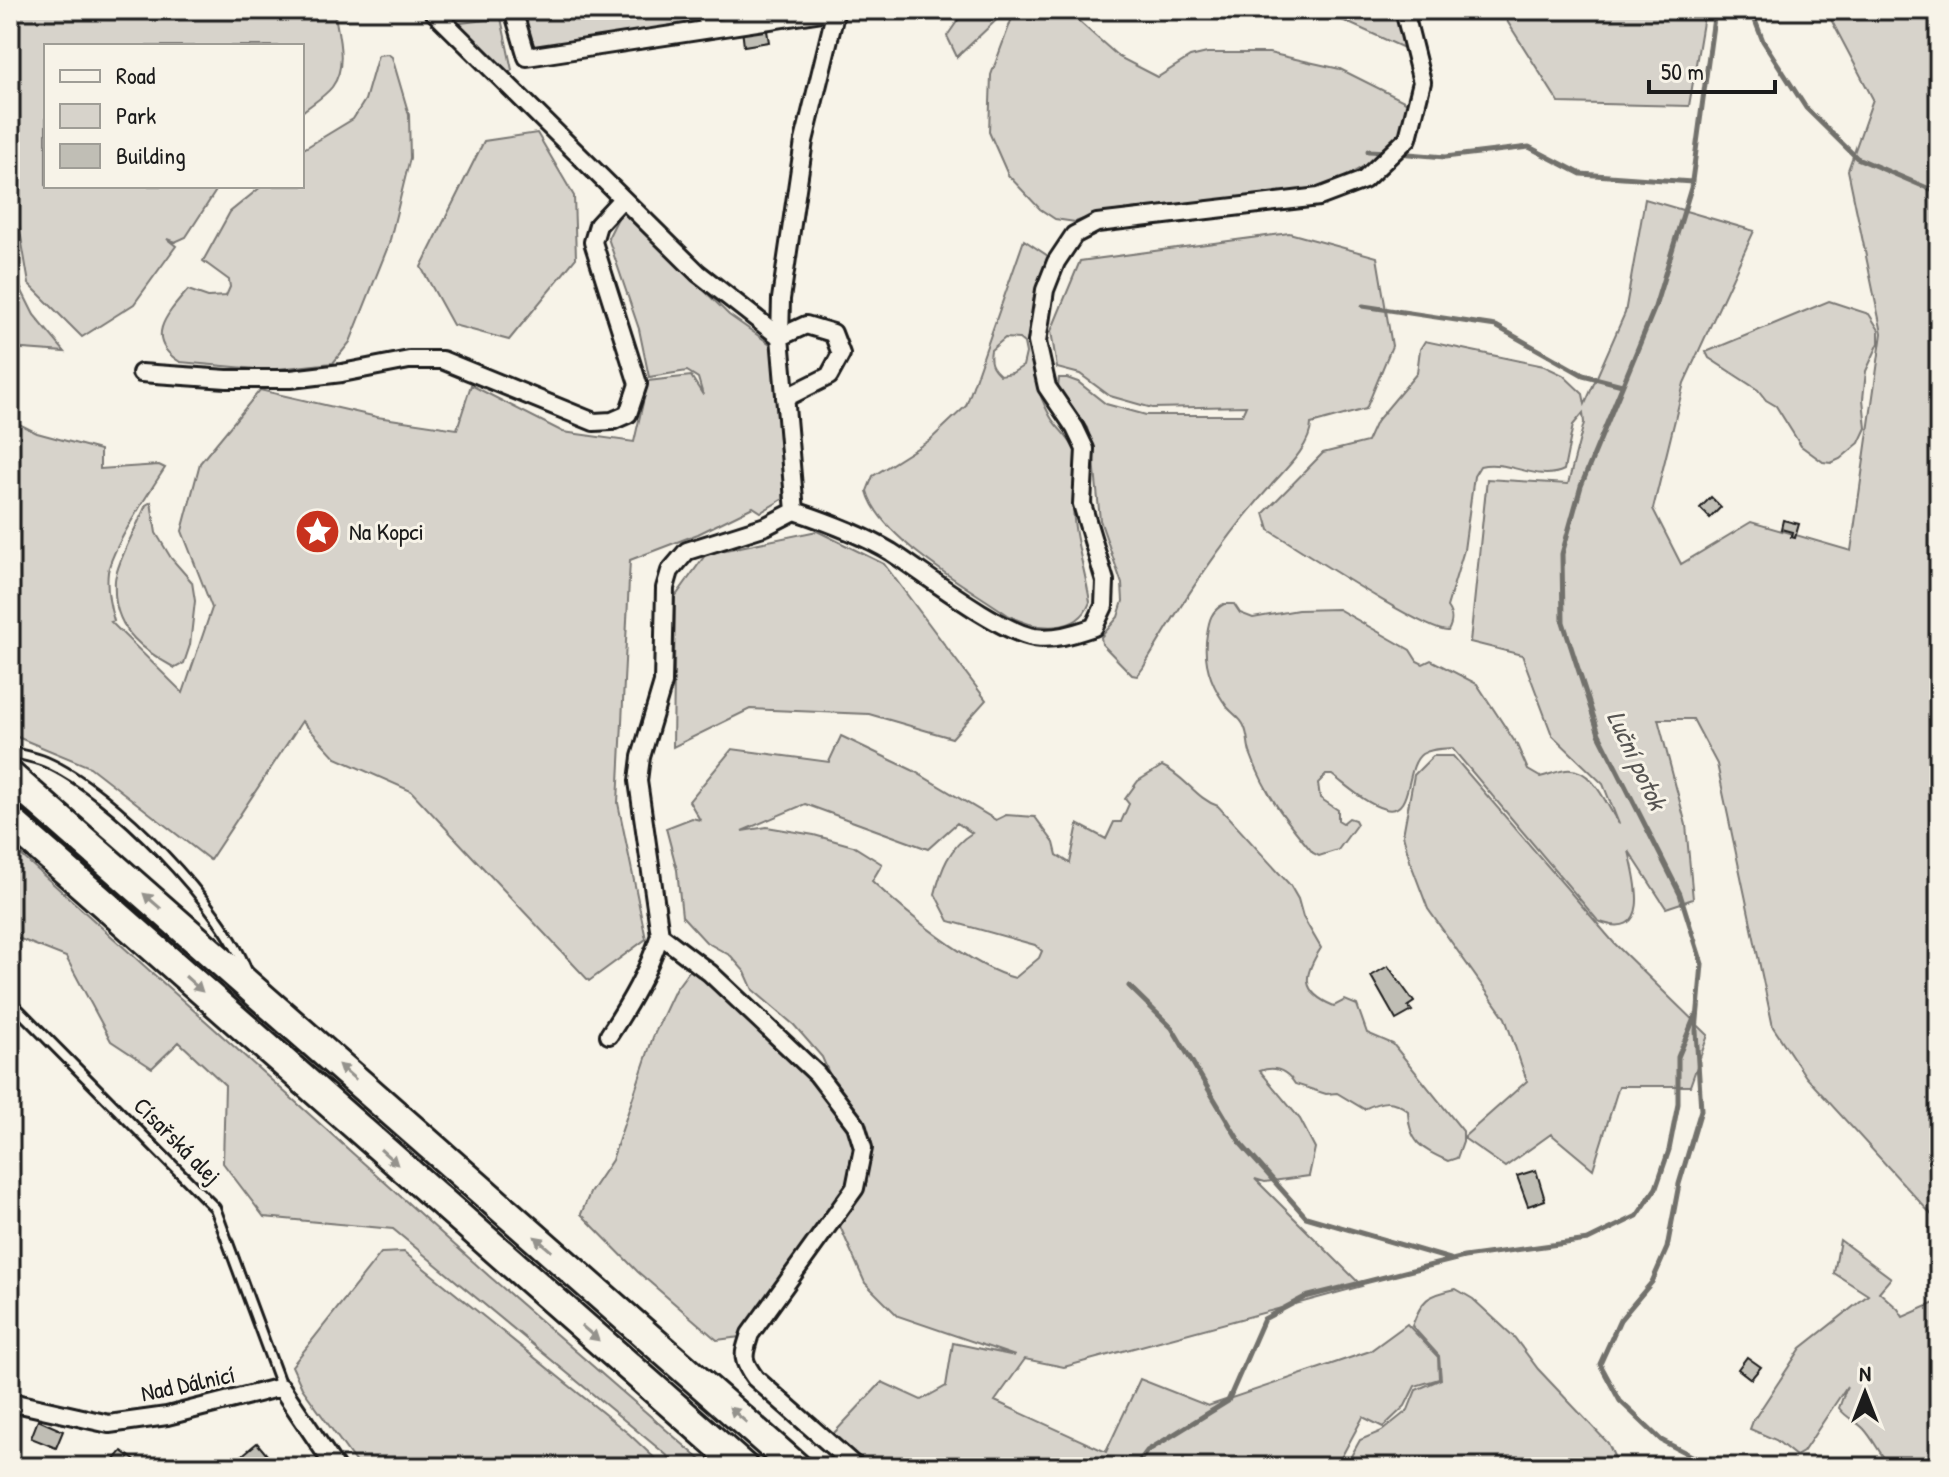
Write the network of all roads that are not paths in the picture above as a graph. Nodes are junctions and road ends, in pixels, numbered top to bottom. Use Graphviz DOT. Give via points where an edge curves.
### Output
graph roads {
  1 [pos="432,10"];
  2 [pos="513,10"];
  3 [pos="702,10"];
  4 [pos="836,10"];
  5 [pos="1404,10"];
  6 [pos="712,28"];
  7 [pos="622,199"];
  8 [pos="780,337"];
  9 [pos="141,373"];
  10 [pos="785,398"];
  11 [pos="795,511"];
  12 [pos="10,752"];
  13 [pos="10,776"];
  14 [pos="10,821"];
  15 [pos="660,935"];
  16 [pos="254,990"];
  17 [pos="10,1001"];
  18 [pos="609,1035"];
  19 [pos="281,1387"];
  20 [pos="10,1407"];
  21 [pos="335,1467"];
  22 [pos="743,1467"];
  23 [pos="796,1467"];
  24 [pos="856,1467"];
  1 -- 7 [label="street"];
  2 -- 6 [label="street" via="527,57"];
  3 -- 6 [label="street"];
  4 -- 6 [label="street"];
  4 -- 8 [label="street" via="804,141"];
  5 -- 11 [label="street" via="1422,82 1408,138 1364,180 1319,197 1097,223 1074,235 1056,262 1045,290 1037,342 1047,387 1085,449 1082,504 1105,581 1104,606 1094,627 1062,638 1032,637 1003,625 888,550"];
  7 -- 8 [label="street" via="698,273"];
  7 -- 9 [label="street" via="598,225 593,242 638,384 628,414 612,421 594,422 442,360 409,360 291,379"];
  8 -- 10 [label="street"];
  8 -- 10 [label="street" via="806,325 833,333 841,354 829,376"];
  10 -- 11 [label="street"];
  11 -- 15 [label="street" via="687,551 670,571 663,683 638,781"];
  12 -- 16 [label="lane" via="46,762 76,779 164,855 241,953"];
  16 -- 13 [label="highway, one-way"];
  14 -- 22 [label="highway, one-way"];
  15 -- 18 [label="street" via="634,997"];
  15 -- 24 [label="street" via="710,973 817,1074 856,1125 863,1148 855,1188 750,1334 744,1363"];
  23 -- 16 [label="highway, one-way"];
  17 -- 19 [label="lane, Císařská alej" via="215,1208"];
  19 -- 20 [label="street, Nad Dálnicí" via="167,1416 109,1424 20,1404"];
  19 -- 21 [label="street"];
}
